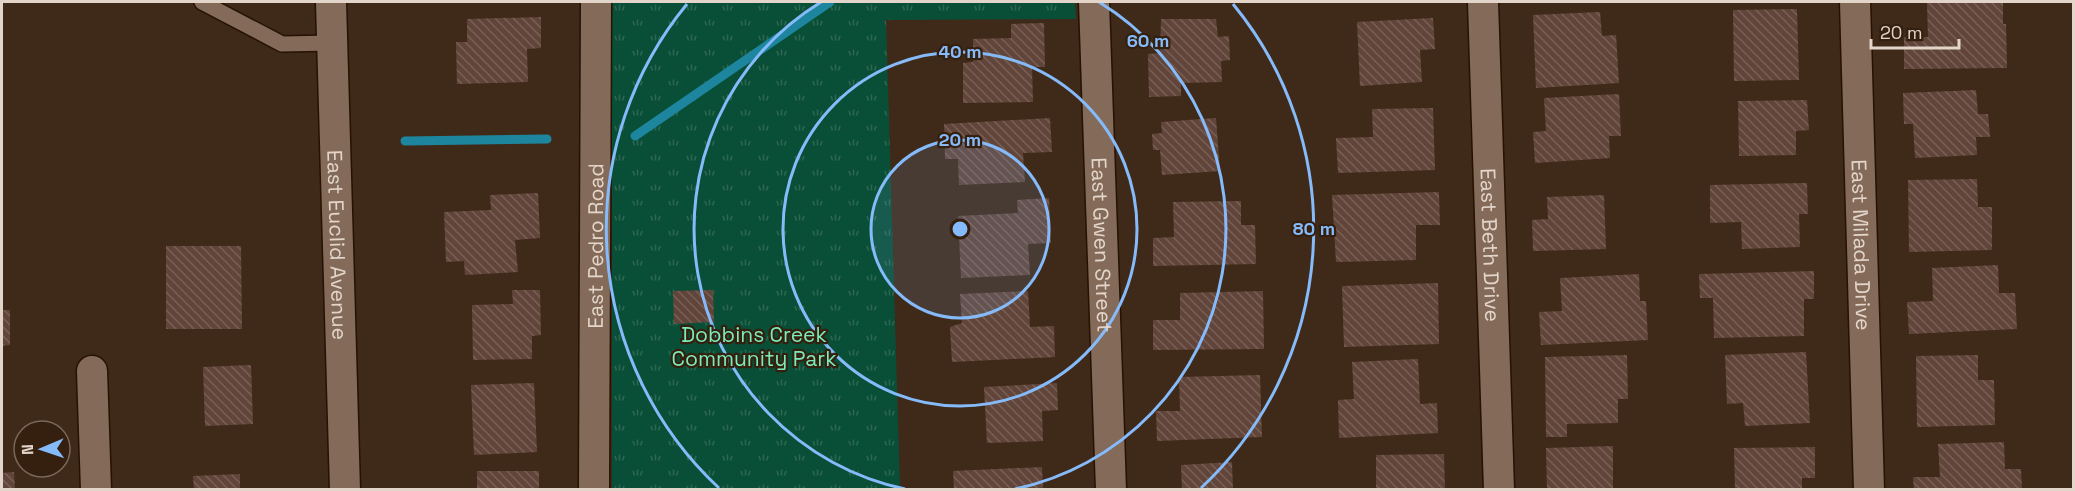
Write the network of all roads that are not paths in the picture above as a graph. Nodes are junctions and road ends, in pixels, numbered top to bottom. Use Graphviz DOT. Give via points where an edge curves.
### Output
graph roads {
  1 [pos="202,2"];
  2 [pos="331,2"];
  3 [pos="596,2"];
  4 [pos="1094,2"];
  5 [pos="1483,2"];
  6 [pos="1855,2"];
  7 [pos="332,43"];
  8 [pos="92,371"];
  9 [pos="96,489"];
  10 [pos="345,489"];
  11 [pos="594,489"];
  12 [pos="1111,489"];
  13 [pos="1499,489"];
  14 [pos="1869,489"];
  1 -- 7 [label="lane" via="282,44"];
  2 -- 7 [label="street, East Euclid Avenue"];
  3 -- 11 [label="street, East Pedro Road"];
  4 -- 12 [label="street, East Gwen Street"];
  5 -- 13 [label="street, East Beth Drive"];
  6 -- 14 [label="street, East Milada Drive"];
  7 -- 10 [label="street, East Euclid Avenue"];
  8 -- 9 [label="street"];
}
